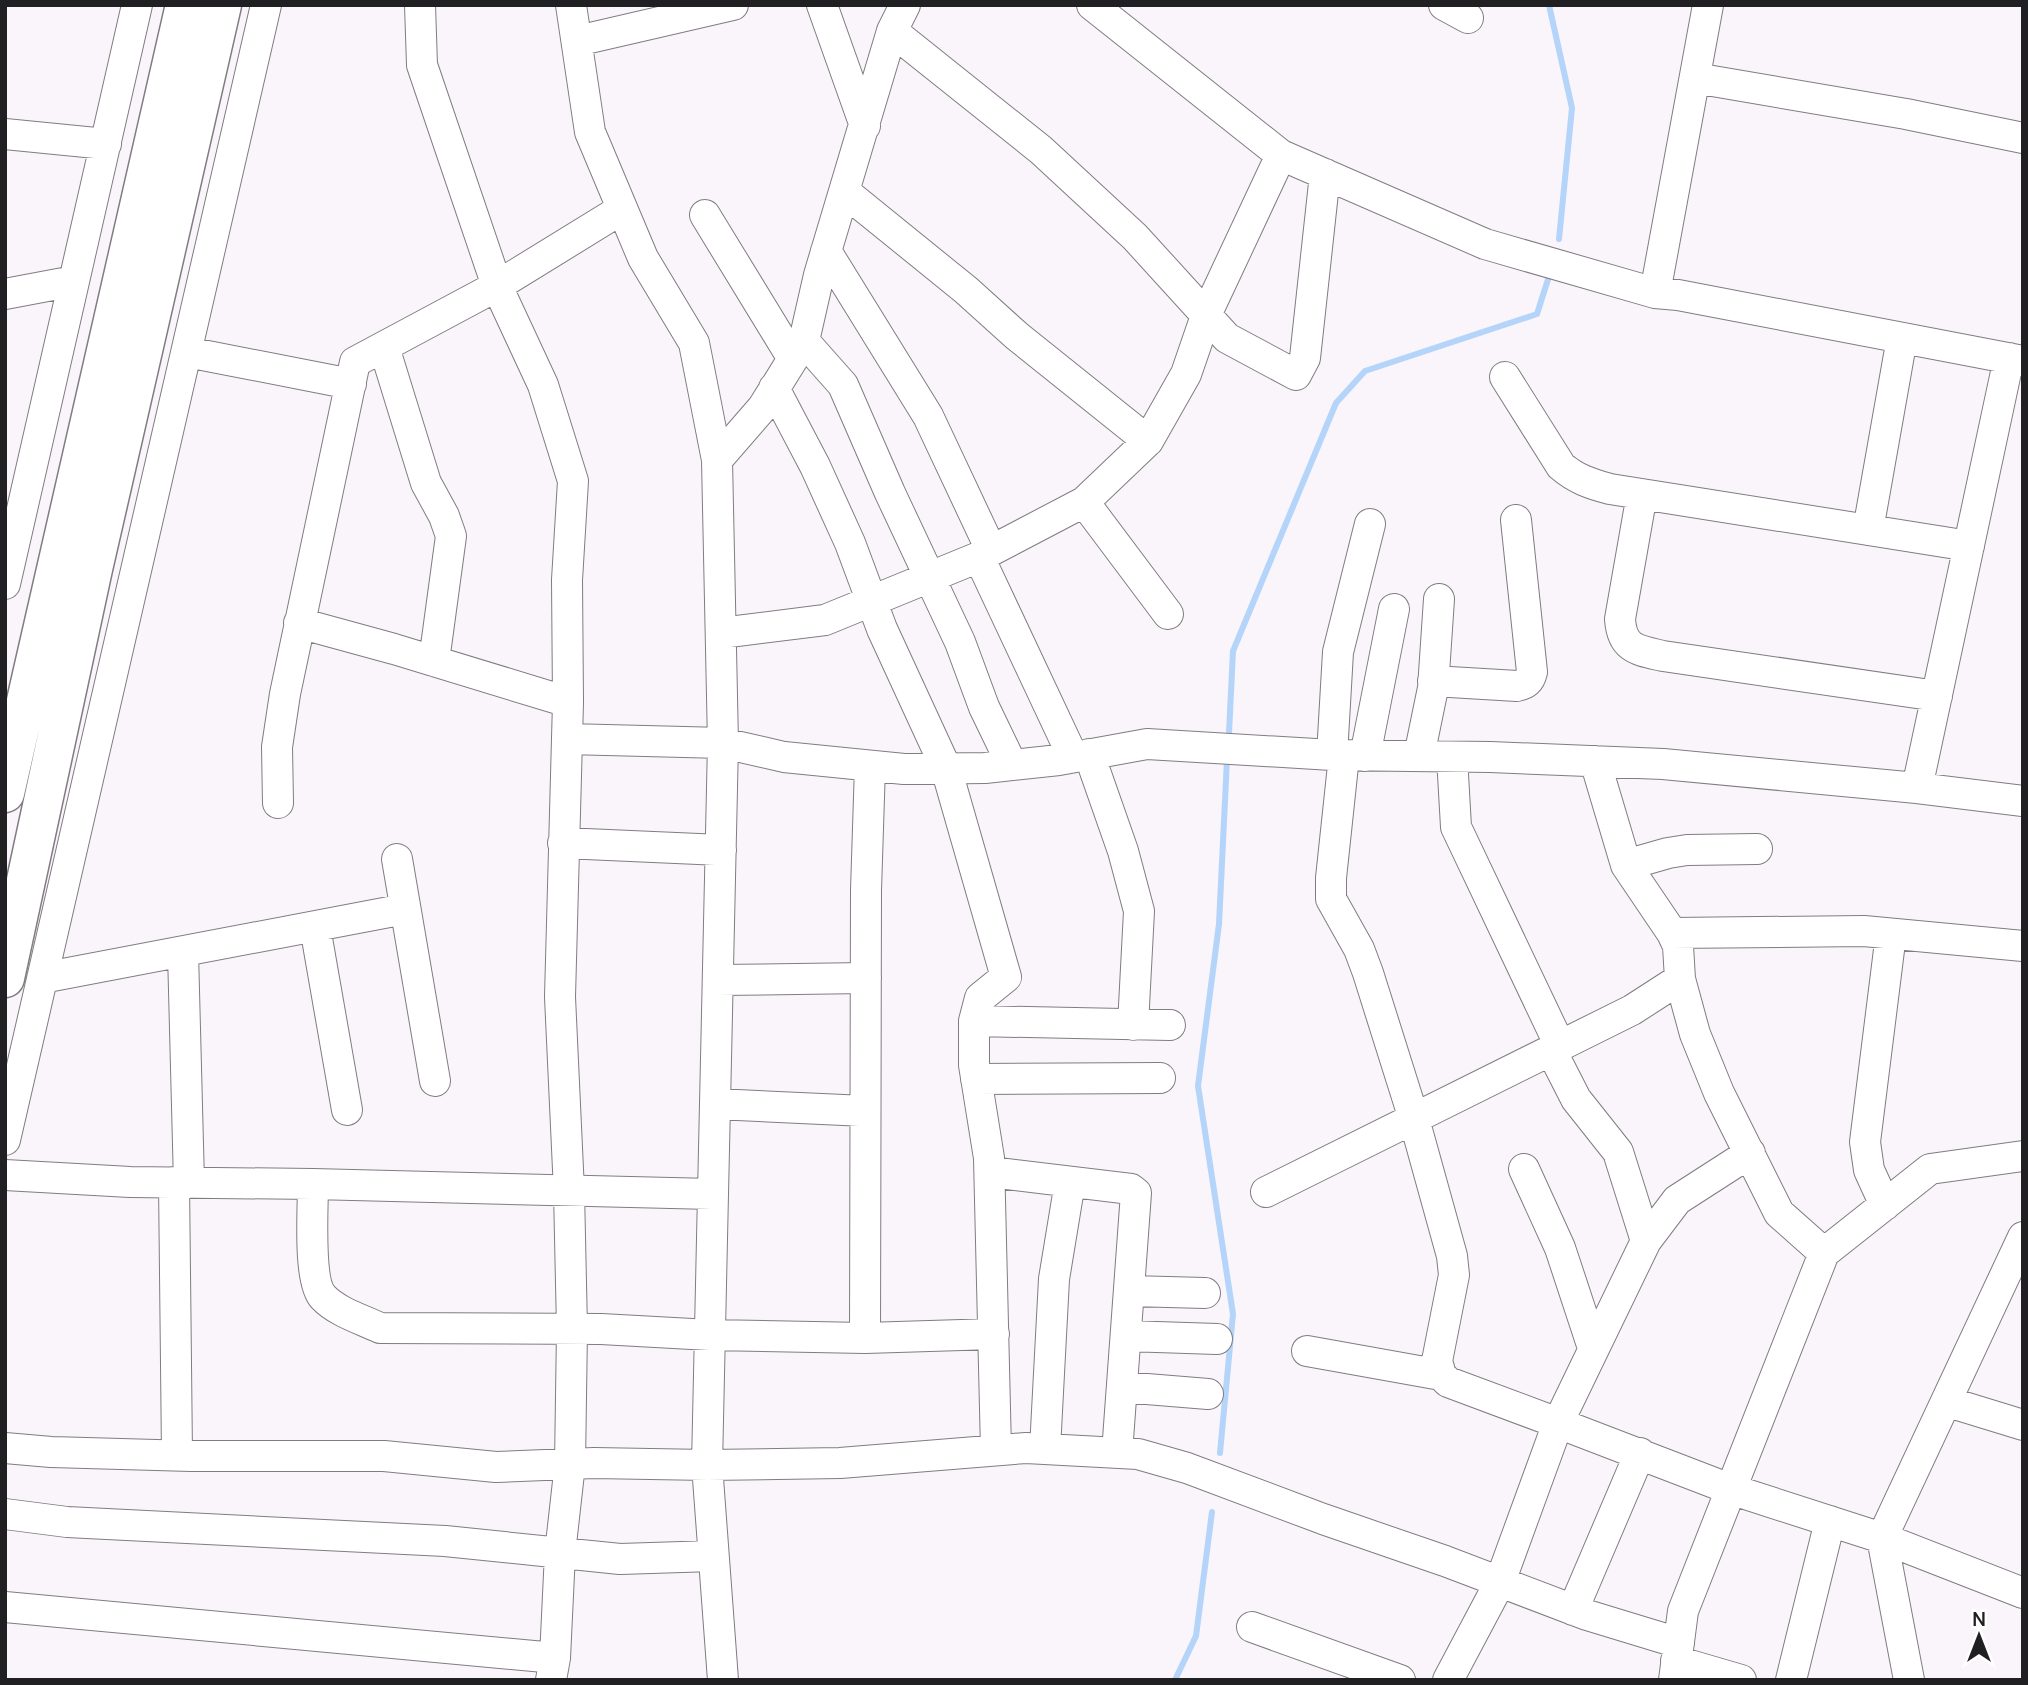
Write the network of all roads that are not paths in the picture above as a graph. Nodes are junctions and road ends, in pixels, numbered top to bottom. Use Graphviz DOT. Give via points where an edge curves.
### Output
graph roads {
  1 [pos="137,5"];
  2 [pos="185,5"];
  3 [pos="222,5"];
  4 [pos="266,5"];
  5 [pos="420,5"];
  6 [pos="571,5"];
  7 [pos="733,5"];
  8 [pos="822,5"];
  9 [pos="1708,5"];
  10 [pos="1101,8"];
  11 [pos="898,18"];
  12 [pos="577,41"];
  13 [pos="1695,78"];
  14 [pos="865,126"];
  15 [pos="5,134"];
  16 [pos="2023,138"];
  17 [pos="106,144"];
  18 [pos="1280,155"];
  19 [pos="1325,174"];
  20 [pos="845,192"];
  21 [pos="622,209"];
  22 [pos="705,215"];
  23 [pos="826,251"];
  24 [pos="74,281"];
  25 [pos="497,286"];
  26 [pos="5,293"];
  27 [pos="1656,293"];
  28 [pos="1206,313"];
  29 [pos="1902,338"];
  30 [pos="384,347"];
  31 [pos="798,350"];
  32 [pos="187,352"];
  33 [pos="2016,360"];
  34 [pos="1505,377"];
  35 [pos="351,384"];
  36 [pos="775,388"];
  37 [pos="1148,441"];
  38 [pos="35,455"];
  39 [pos="717,460"];
  40 [pos="5,466"];
  41 [pos="1642,494"];
  42 [pos="1084,502"];
  43 [pos="1516,520"];
  44 [pos="1370,524"];
  45 [pos="1868,530"];
  46 [pos="1969,546"];
  47 [pos="985,553"];
  48 [pos="929,577"];
  49 [pos="5,584"];
  50 [pos="1439,599"];
  51 [pos="871,600"];
  52 [pos="1394,609"];
  53 [pos="1168,614"];
  54 [pos="299,623"];
  55 [pos="721,633"];
  56 [pos="434,661"];
  57 [pos="1433,681"];
  58 [pos="1937,696"];
  59 [pos="568,702"];
  60 [pos="567,740"];
  61 [pos="723,743"];
  62 [pos="1081,756"];
  63 [pos="1347,756"];
  64 [pos="1419,756"];
  65 [pos="1452,757"];
  66 [pos="1595,761"];
  67 [pos="1012,765"];
  68 [pos="870,766"];
  69 [pos="946,768"];
  70 [pos="1917,788"];
  71 [pos="5,793"];
  72 [pos="2023,801"];
  73 [pos="278,803"];
  74 [pos="563,843"];
  75 [pos="1758,849"];
  76 [pos="721,850"];
  77 [pos="397,859"];
  78 [pos="1626,865"];
  79 [pos="405,909"];
  80 [pos="315,927"];
  81 [pos="1672,933"];
  82 [pos="1891,934"];
  83 [pos="2023,946"];
  84 [pos="183,952"];
  85 [pos="5,978"];
  86 [pos="43,978"];
  87 [pos="866,978"];
  88 [pos="1680,979"];
  89 [pos="718,980"];
  90 [pos="974,1021"];
  91 [pos="1133,1024"];
  92 [pos="1170,1025"];
  93 [pos="1556,1048"];
  94 [pos="976,1079"];
  95 [pos="1160,1079"];
  96 [pos="435,1081"];
  97 [pos="715,1104"];
  98 [pos="347,1110"];
  99 [pos="865,1111"];
  100 [pos="1414,1119"];
  101 [pos="5,1140"];
  102 [pos="1750,1153"];
  103 [pos="2023,1156"];
  104 [pos="1524,1169"];
  105 [pos="990,1172"];
  106 [pos="5,1175"];
  107 [pos="182,1182"];
  108 [pos="1070,1182"];
  109 [pos="313,1184"];
  110 [pos="569,1191"];
  111 [pos="1266,1192"];
  112 [pos="712,1194"];
  113 [pos="1885,1205"];
  114 [pos="2023,1237"];
  115 [pos="1647,1241"];
  116 [pos="1824,1253"];
  117 [pos="1130,1291"];
  118 [pos="1205,1293"];
  119 [pos="572,1329"];
  120 [pos="994,1334"];
  121 [pos="710,1335"];
  122 [pos="1126,1336"];
  123 [pos="865,1338"];
  124 [pos="1217,1339"];
  125 [pos="1593,1348"];
  126 [pos="1307,1351"];
  127 [pos="1441,1375"];
  128 [pos="1122,1387"];
  129 [pos="1208,1394"];
  130 [pos="1948,1402"];
  131 [pos="1558,1423"];
  132 [pos="2023,1425"];
  133 [pos="5,1448"];
  134 [pos="1045,1449"];
  135 [pos="996,1450"];
  136 [pos="1117,1453"];
  137 [pos="1640,1453"];
  138 [pos="177,1455"];
  139 [pos="570,1464"];
  140 [pos="707,1465"];
  141 [pos="1730,1489"];
  142 [pos="5,1514"];
  143 [pos="1830,1521"];
  144 [pos="1882,1538"];
  145 [pos="560,1553"];
  146 [pos="713,1556"];
  147 [pos="1500,1582"];
  148 [pos="2023,1593"];
  149 [pos="5,1607"];
  150 [pos="1573,1610"];
  151 [pos="1252,1626"];
  152 [pos="1676,1661"];
  153 [pos="553,1669"];
  154 [pos="723,1680"];
  155 [pos="1400,1680"];
  156 [pos="1448,1680"];
  157 [pos="1741,1680"];
  158 [pos="1791,1680"];
  159 [pos="1909,1680"];
  1 -- 17 [label="street"];
  2 -- 71 [label="highway"];
  3 -- 85 [label="highway"];
  4 -- 32 [label="street"];
  5 -- 25 [label="street" via="422,65"];
  6 -- 12 [label="street"];
  7 -- 12 [label="street"];
  8 -- 14 [label="street"];
  9 -- 13 [label="street"];
  10 -- 18 [label="street"];
  11 -- 14 [label="street"];
  11 -- 28 [label="street" via="1136,237"];
  12 -- 21 [label="street" via="590,132"];
  13 -- 16 [label="street"];
  13 -- 27 [label="street"];
  14 -- 20 [label="street"];
  15 -- 17 [label="street"];
  17 -- 24 [label="street"];
  18 -- 19 [label="street"];
  18 -- 28 [label="street"];
  19 -- 27 [label="street" via="1485,244"];
  19 -- 28 [label="street" via="1305,358 1296,375 1227,338"];
  20 -- 23 [label="street"];
  20 -- 37 [label="street"];
  21 -- 25 [label="street"];
  21 -- 39 [label="street" via="643,258 694,343"];
  22 -- 31 [label="street"];
  23 -- 31 [label="street"];
  23 -- 47 [label="street" via="928,416"];
  24 -- 26 [label="street"];
  24 -- 38 [label="street"];
  25 -- 30 [label="street"];
  25 -- 59 [label="street" via="542,385 573,481 567,580"];
  27 -- 29 [label="street"];
  28 -- 37 [label="street" via="1186,374"];
  29 -- 33 [label="street"];
  29 -- 45 [label="street"];
  30 -- 35 [label="street" via="355,362"];
  30 -- 56 [label="street" via="426,483 451,536"];
  31 -- 36 [label="street"];
  31 -- 48 [label="street" via="843,385"];
  32 -- 35 [label="street"];
  32 -- 86 [label="street"];
  33 -- 46 [label="street"];
  34 -- 41 [label="street" via="1570,474 1586,483"];
  35 -- 54 [label="street"];
  36 -- 39 [label="street"];
  36 -- 51 [label="street" via="850,543"];
  37 -- 42 [label="street"];
  38 -- 40 [label="street"];
  38 -- 49 [label="street"];
  39 -- 55 [label="street"];
  41 -- 45 [label="street"];
  41 -- 58 [label="street" via="1620,619 1628,644 1663,656"];
  42 -- 47 [label="street"];
  42 -- 53 [label="street"];
  43 -- 57 [label="street" via="1531,678 1517,685"];
  44 -- 63 [label="street" via="1338,652"];
  45 -- 46 [label="street"];
  46 -- 58 [label="street"];
  47 -- 48 [label="street"];
  47 -- 62 [label="street"];
  48 -- 51 [label="street"];
  48 -- 67 [label="street"];
  50 -- 57 [label="street"];
  51 -- 55 [label="street" via="825,620"];
  51 -- 69 [label="street"];
  52 -- 63 [label="street"];
  54 -- 56 [label="street"];
  54 -- 73 [label="street" via="277,747"];
  55 -- 61 [label="street"];
  56 -- 59 [label="street"];
  57 -- 64 [label="street"];
  58 -- 70 [label="street"];
  59 -- 60 [label="street"];
  60 -- 61 [label="street"];
  60 -- 74 [label="street"];
  61 -- 68 [label="street" via="784,757"];
  61 -- 76 [label="street"];
  62 -- 63 [label="street" via="1147,744"];
  62 -- 67 [label="street"];
  62 -- 91 [label="street" via="1123,851 1138,902"];
  63 -- 64 [label="street"];
  63 -- 100 [label="street" via="1331,899 1363,960"];
  64 -- 65 [label="street"];
  65 -- 66 [label="street"];
  65 -- 93 [label="street" via="1456,827"];
  66 -- 70 [label="street"];
  66 -- 78 [label="street"];
  67 -- 69 [label="street"];
  68 -- 69 [label="street"];
  68 -- 87 [label="street"];
  69 -- 90 [label="street" via="1006,977 980,998"];
  70 -- 72 [label="street"];
  74 -- 76 [label="street"];
  74 -- 110 [label="street" via="560,997"];
  75 -- 78 [label="street" via="1687,850"];
  76 -- 89 [label="street"];
  77 -- 79 [label="street"];
  78 -- 81 [label="street"];
  79 -- 80 [label="street"];
  79 -- 96 [label="street"];
  80 -- 84 [label="street"];
  80 -- 98 [label="street"];
  81 -- 82 [label="street"];
  81 -- 88 [label="street" via="1678,946"];
  82 -- 83 [label="street"];
  82 -- 113 [label="street" via="1864,1142 1869,1170"];
  84 -- 86 [label="street"];
  84 -- 107 [label="street"];
  86 -- 101 [label="street"];
  87 -- 89 [label="street"];
  87 -- 99 [label="street"];
  88 -- 93 [label="street" via="1632,1010"];
  88 -- 102 [label="street" via="1718,1093"];
  89 -- 97 [label="street"];
  90 -- 91 [label="street"];
  90 -- 94 [label="street"];
  91 -- 92 [label="street"];
  93 -- 100 [label="street"];
  93 -- 115 [label="street" via="1576,1099 1618,1152"];
  94 -- 95 [label="street"];
  94 -- 105 [label="street"];
  97 -- 99 [label="street"];
  97 -- 112 [label="street"];
  99 -- 123 [label="street"];
  100 -- 111 [label="street"];
  100 -- 127 [label="street" via="1455,1266 1438,1352"];
  102 -- 115 [label="street" via="1677,1200"];
  102 -- 116 [label="street" via="1779,1213"];
  103 -- 113 [label="street" via="1930,1169"];
  104 -- 125 [label="street" via="1560,1248"];
  105 -- 108 [label="street"];
  105 -- 120 [label="street"];
  106 -- 107 [label="street"];
  107 -- 109 [label="street"];
  107 -- 138 [label="street"];
  108 -- 117 [label="street" via="1136,1193"];
  108 -- 134 [label="street" via="1054,1279"];
  109 -- 110 [label="street"];
  109 -- 119 [label="street" via="317,1289 348,1313 380,1328"];
  110 -- 112 [label="street"];
  110 -- 119 [label="street"];
  112 -- 121 [label="street"];
  113 -- 116 [label="street"];
  114 -- 130 [label="street"];
  115 -- 125 [label="street"];
  116 -- 141 [label="street"];
  117 -- 118 [label="street"];
  117 -- 122 [label="street"];
  119 -- 121 [label="street"];
  119 -- 139 [label="street"];
  120 -- 123 [label="street"];
  120 -- 135 [label="street"];
  121 -- 123 [label="street"];
  121 -- 140 [label="street"];
  122 -- 124 [label="street"];
  122 -- 128 [label="street"];
  125 -- 131 [label="street"];
  126 -- 127 [label="street"];
  127 -- 131 [label="street" via="1448,1382"];
  128 -- 129 [label="street"];
  128 -- 136 [label="street"];
  130 -- 132 [label="street"];
  130 -- 144 [label="street"];
  131 -- 137 [label="street"];
  131 -- 147 [label="street"];
  133 -- 138 [label="street"];
  134 -- 135 [label="street"];
  134 -- 136 [label="street"];
  135 -- 140 [label="street" via="840,1463"];
  136 -- 147 [label="street" via="1139,1454 1187,1468"];
  137 -- 141 [label="street"];
  137 -- 150 [label="street"];
  138 -- 139 [label="street" via="384,1456 496,1467"];
  139 -- 140 [label="street"];
  139 -- 145 [label="street"];
  140 -- 146 [label="street"];
  141 -- 143 [label="street"];
  141 -- 152 [label="street" via="1682,1611"];
  142 -- 145 [label="street" via="67,1522 445,1541"];
  143 -- 144 [label="street"];
  143 -- 158 [label="street"];
  144 -- 148 [label="street"];
  144 -- 159 [label="street"];
  145 -- 146 [label="street" via="620,1559"];
  145 -- 153 [label="street"];
  146 -- 154 [label="street"];
  147 -- 150 [label="street"];
  147 -- 156 [label="street"];
  149 -- 153 [label="street"];
  150 -- 152 [label="street"];
  151 -- 155 [label="street"];
  152 -- 157 [label="street"];
}
